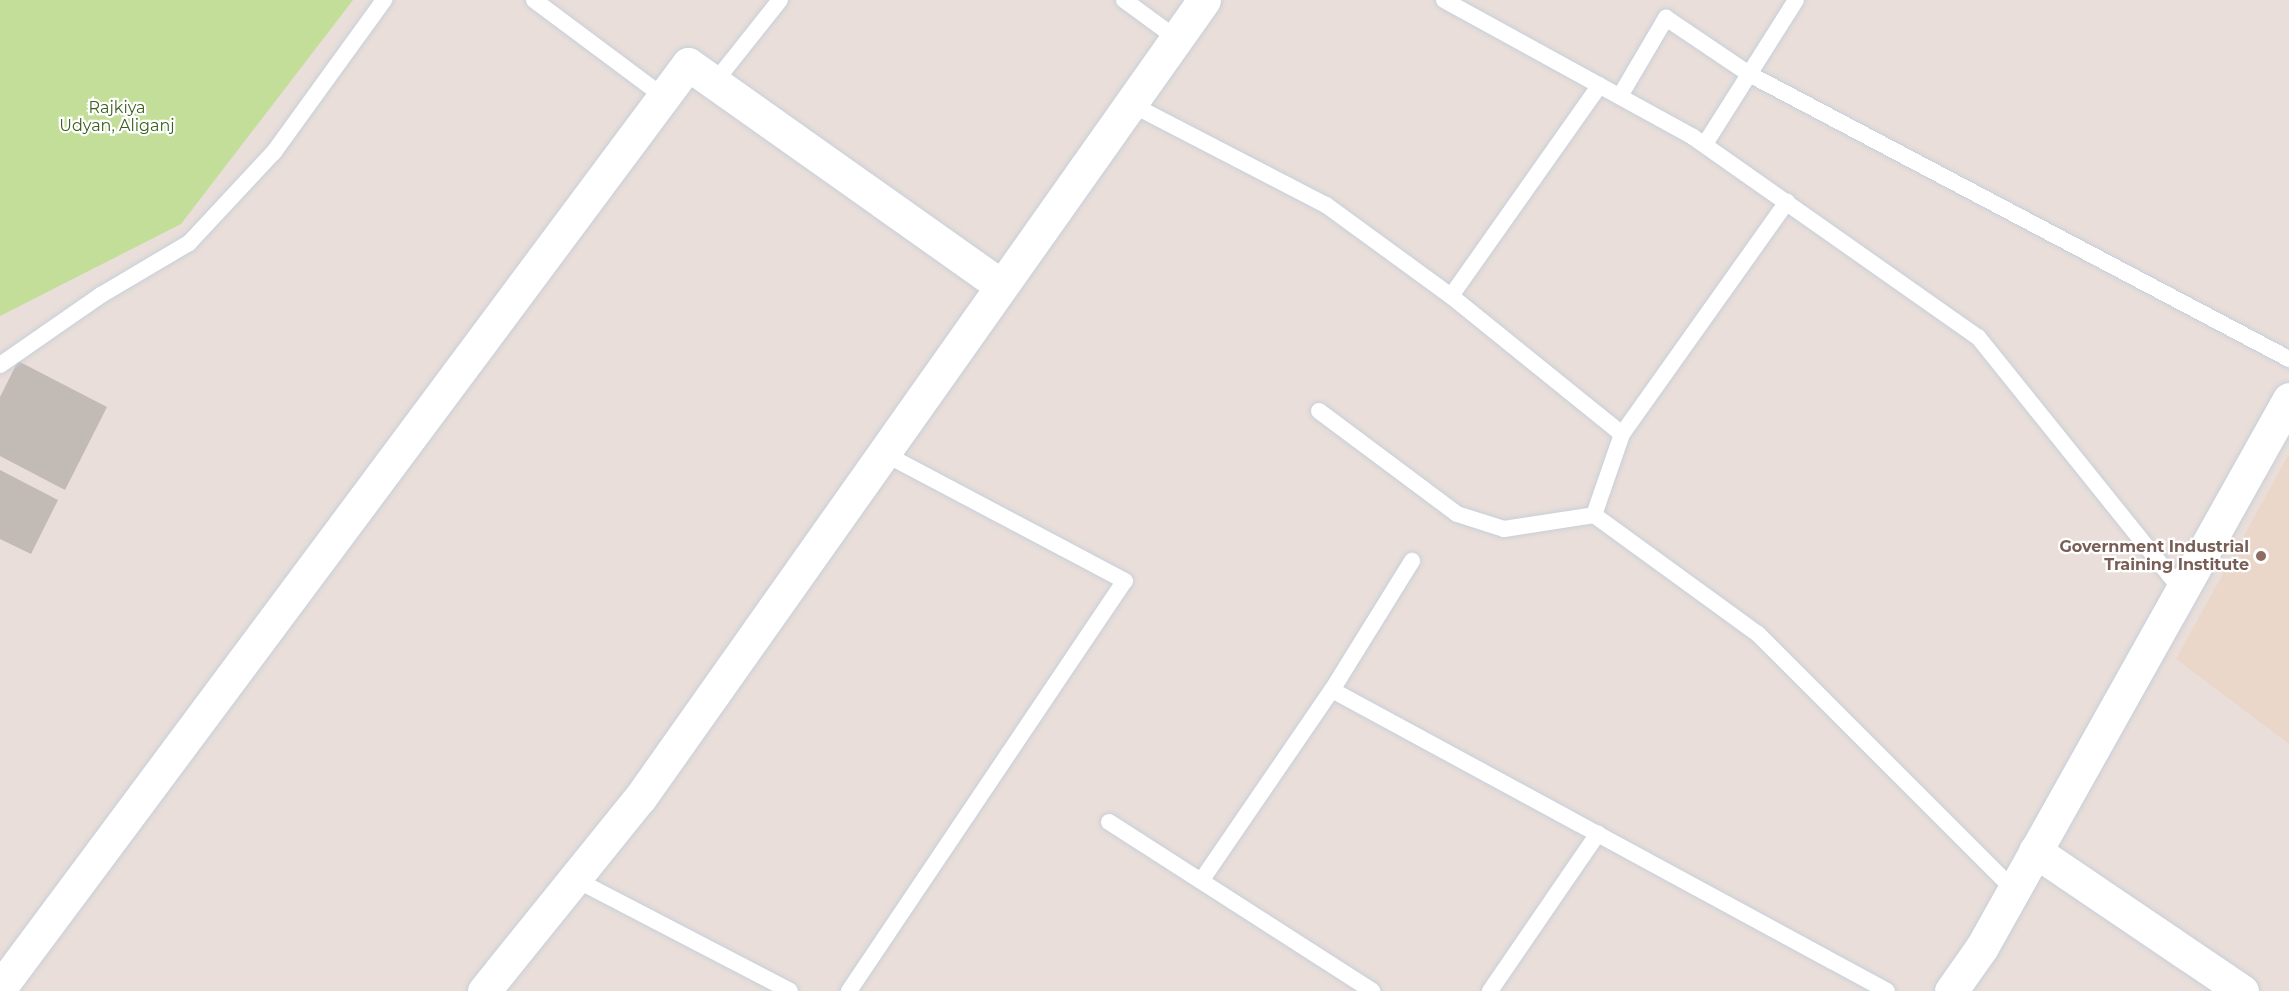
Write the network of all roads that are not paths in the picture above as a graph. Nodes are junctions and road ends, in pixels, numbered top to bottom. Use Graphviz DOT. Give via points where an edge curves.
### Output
graph roads {
  1 [pos="384,0"];
  2 [pos="534,0"];
  3 [pos="780,0"];
  4 [pos="1124,0"];
  5 [pos="1204,0"];
  6 [pos="1444,0"];
  7 [pos="1796,0"];
  8 [pos="1176,38"];
  9 [pos="1749,74"];
  10 [pos="714,83"];
  11 [pos="1600,85"];
  12 [pos="1620,96"];
  13 [pos="664,97"];
  14 [pos="1129,103"];
  15 [pos="1705,144"];
  16 [pos="1787,202"];
  17 [pos="1000,285"];
  18 [pos="1451,296"];
  19 [pos="2289,359"];
  20 [pos="0,365"];
  21 [pos="2289,399"];
  22 [pos="1319,411"];
  23 [pos="1622,434"];
  24 [pos="881,452"];
  25 [pos="1594,514"];
  26 [pos="1412,561"];
  27 [pos="2182,591"];
  28 [pos="1332,690"];
  29 [pos="1109,822"];
  30 [pos="1598,833"];
  31 [pos="2035,851"];
  32 [pos="575,879"];
  33 [pos="1201,881"];
  34 [pos="2014,890"];
  35 [pos="0,988"];
  36 [pos="484,991"];
  37 [pos="790,991"];
  38 [pos="849,991"];
  39 [pos="1372,991"];
  40 [pos="1490,991"];
  41 [pos="1887,991"];
  42 [pos="1951,991"];
  43 [pos="2242,991"];
  1 -- 20 [label="lane" via="274,152 189,243 101,295"];
  2 -- 13 [label="lane"];
  3 -- 10 [label="lane"];
  4 -- 8 [label="lane"];
  5 -- 8 [label="street"];
  6 -- 11 [label="lane"];
  7 -- 9 [label="lane"];
  8 -- 14 [label="street"];
  9 -- 12 [label="lane" via="1666,18"];
  9 -- 15 [label="lane"];
  9 -- 19 [label="lane"];
  10 -- 13 [label="street" via="688,64"];
  10 -- 17 [label="street"];
  11 -- 12 [label="lane"];
  11 -- 18 [label="lane"];
  12 -- 15 [label="lane"];
  13 -- 35 [label="street"];
  14 -- 17 [label="street"];
  14 -- 18 [label="lane" via="1326,204"];
  15 -- 16 [label="lane"];
  16 -- 23 [label="lane"];
  16 -- 27 [label="lane" via="1978,336"];
  17 -- 24 [label="street"];
  18 -- 23 [label="lane"];
  21 -- 27 [label="street"];
  22 -- 25 [label="lane" via="1456,513 1504,529"];
  23 -- 25 [label="lane"];
  24 -- 32 [label="street" via="640,798"];
  24 -- 38 [label="lane" via="1125,581"];
  25 -- 34 [label="lane" via="1758,634"];
  26 -- 28 [label="lane"];
  27 -- 31 [label="street"];
  28 -- 30 [label="lane"];
  28 -- 33 [label="lane"];
  29 -- 33 [label="lane"];
  30 -- 40 [label="lane"];
  30 -- 41 [label="lane"];
  31 -- 34 [label="street"];
  31 -- 43 [label="street"];
  32 -- 36 [label="street"];
  32 -- 37 [label="lane"];
  33 -- 39 [label="lane"];
  34 -- 42 [label="street"];
}
